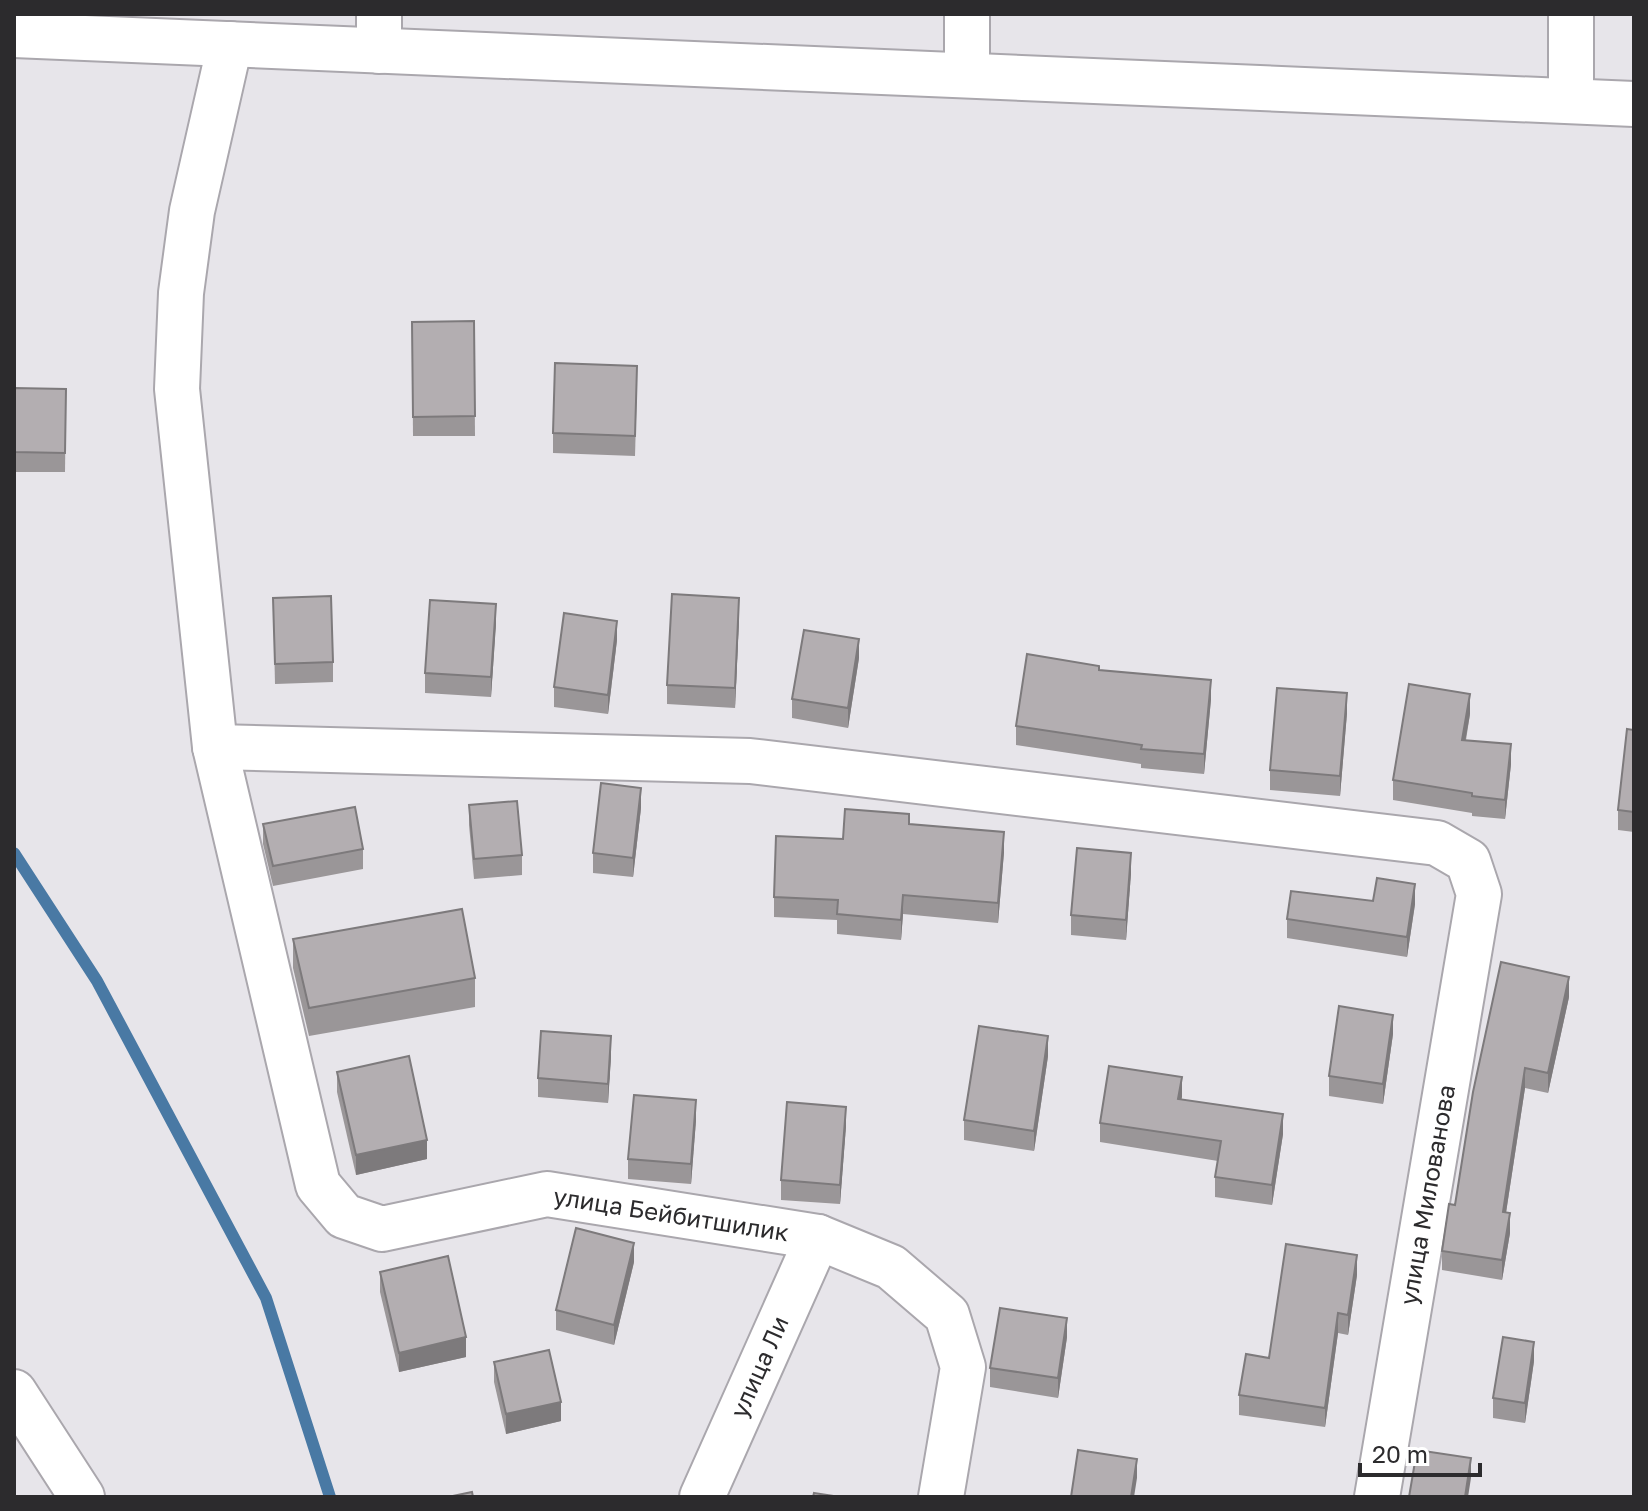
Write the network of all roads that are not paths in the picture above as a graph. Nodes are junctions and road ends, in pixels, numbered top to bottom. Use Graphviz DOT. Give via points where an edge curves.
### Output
graph roads {
  1 [pos="967,14"];
  2 [pos="1571,14"];
  3 [pos="379,32"];
  4 [pos="14,35"];
  5 [pos="230,44"];
  6 [pos="967,75"];
  7 [pos="1571,100"];
  8 [pos="1634,104"];
  9 [pos="215,747"];
  10 [pos="818,1237"];
  11 [pos="14,1392"];
  12 [pos="82,1497"];
  13 [pos="702,1497"];
  14 [pos="941,1497"];
  15 [pos="1377,1497"];
  1 -- 6 [label="street"];
  2 -- 7 [label="street"];
  3 -- 5 [label="street"];
  3 -- 6 [label="street"];
  4 -- 5 [label="street"];
  5 -- 9 [label="street, улица Бейбитшилик" via="192,211 181,293 177,389"];
  6 -- 7 [label="street"];
  7 -- 8 [label="street"];
  9 -- 10 [label="street, улица Бейбитшилик" via="318,1185 344,1216 382,1229 547,1194"];
  9 -- 15 [label="street, улица Милованова" via="750,761 1437,843 1468,861 1479,894"];
  10 -- 13 [label="street, улица Ли"];
  10 -- 14 [label="street, улица Бейбитшилик" via="891,1267 947,1315 963,1367"];
  11 -- 12 [label="street"];
}
